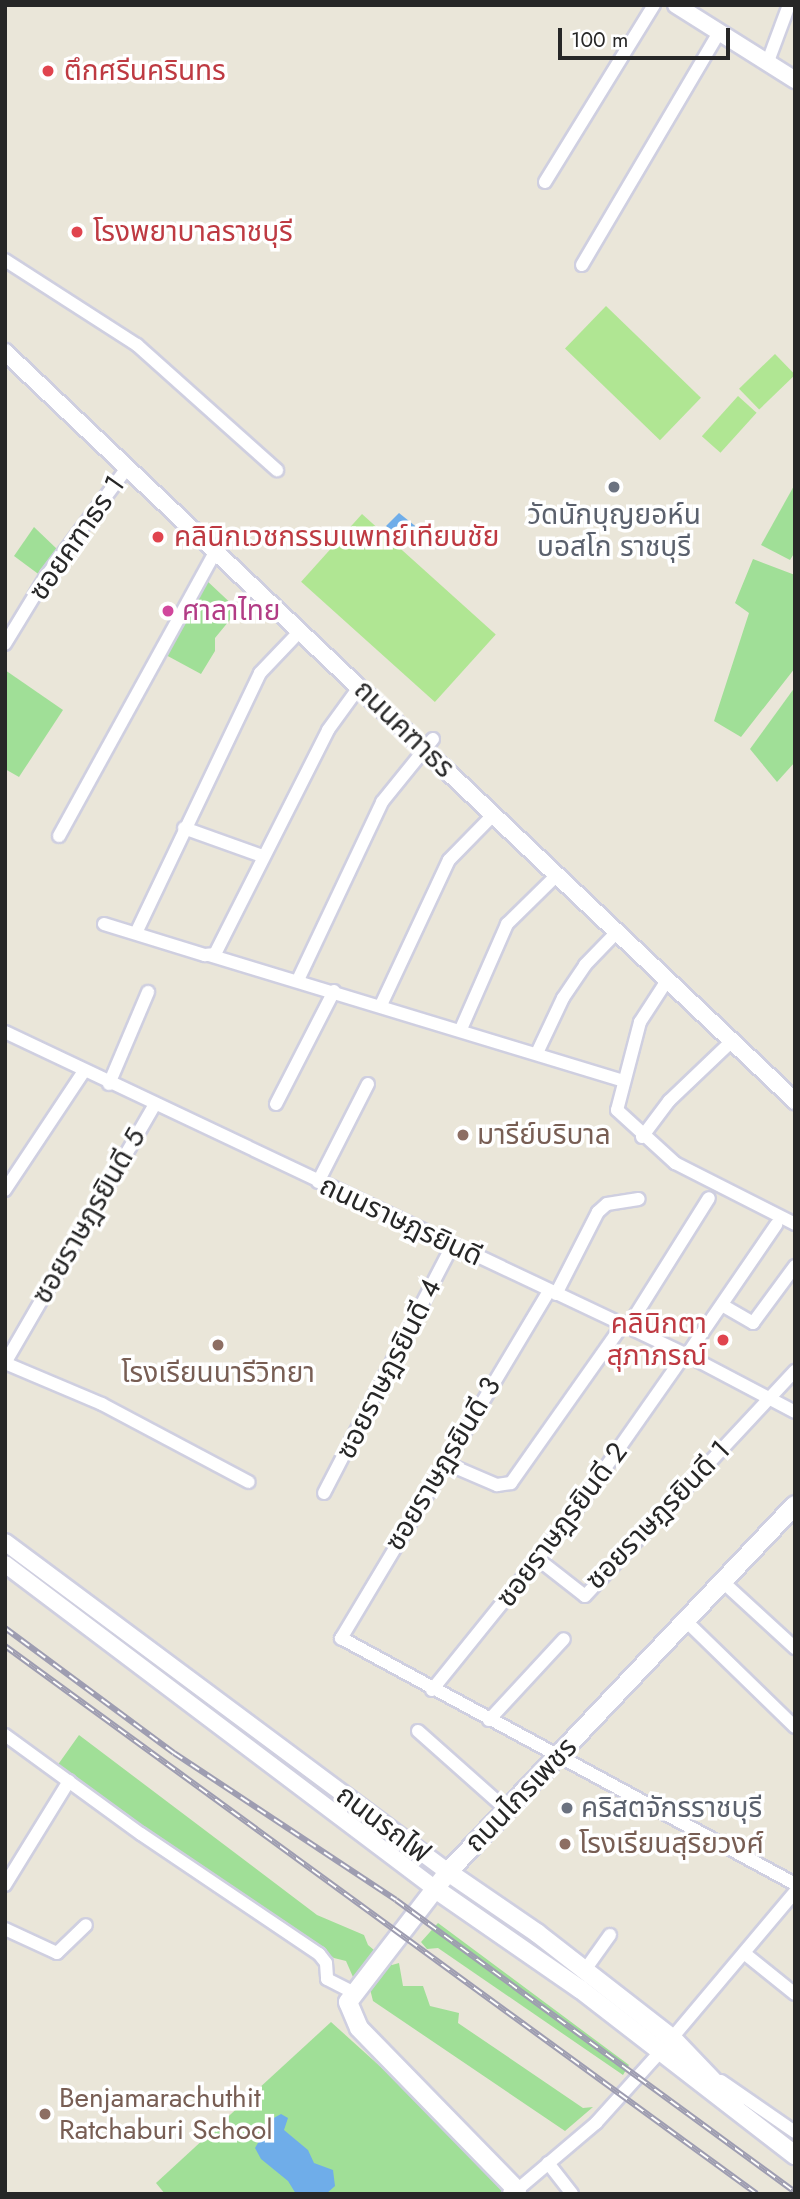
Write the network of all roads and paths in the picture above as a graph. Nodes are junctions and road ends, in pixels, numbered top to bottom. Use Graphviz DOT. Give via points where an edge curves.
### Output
graph roads {
  1 [pos="654,5"];
  2 [pos="676,5"];
  3 [pos="789,5"];
  4 [pos="719,32"];
  5 [pos="767,64"];
  6 [pos="795,80"];
  7 [pos="545,182"];
  8 [pos="582,265"];
  9 [pos="8,267"];
  10 [pos="8,351"];
  11 [pos="127,468"];
  12 [pos="277,470"];
  13 [pos="215,552"];
  14 [pos="300,630"];
  15 [pos="5,645"];
  16 [pos="360,687"];
  17 [pos="429,743"];
  18 [pos="494,814"];
  19 [pos="184,828"];
  20 [pos="59,836"];
  21 [pos="262,856"];
  22 [pos="557,875"];
  23 [pos="104,925"];
  24 [pos="136,933"];
  25 [pos="616,933"];
  26 [pos="209,955"];
  27 [pos="298,980"];
  28 [pos="666,982"];
  29 [pos="334,991"];
  30 [pos="148,992"];
  31 [pos="381,1005"];
  32 [pos="461,1029"];
  33 [pos="6,1035"];
  34 [pos="731,1042"];
  35 [pos="537,1053"];
  36 [pos="84,1071"];
  37 [pos="623,1081"];
  38 [pos="109,1084"];
  39 [pos="368,1084"];
  40 [pos="795,1101"];
  41 [pos="276,1104"];
  42 [pos="153,1106"];
  43 [pos="642,1137"];
  44 [pos="318,1182"];
  45 [pos="5,1191"];
  46 [pos="709,1198"];
  47 [pos="639,1199"];
  48 [pos="795,1224"];
  49 [pos="776,1225"];
  50 [pos="453,1244"];
  51 [pos="795,1266"];
  52 [pos="552,1292"];
  53 [pos="722,1305"];
  54 [pos="625,1325"];
  55 [pos="686,1354"];
  56 [pos="5,1363"];
  57 [pos="795,1371"];
  58 [pos="771,1396"];
  59 [pos="795,1412"];
  60 [pos="443,1462"];
  61 [pos="249,1482"];
  62 [pos="324,1493"];
  63 [pos="795,1505"];
  64 [pos="5,1542"];
  65 [pos="538,1560"];
  66 [pos="5,1564"];
  67 [pos="723,1582"];
  68 [pos="685,1621"];
  69 [pos="564,1639"];
  70 [pos="795,1648"];
  71 [pos="432,1690"];
  72 [pos="488,1720"];
  73 [pos="795,1727"];
  74 [pos="418,1731"];
  75 [pos="5,1735"];
  76 [pos="558,1757"];
  77 [pos="69,1782"];
  78 [pos="508,1811"];
  79 [pos="448,1872"];
  80 [pos="795,1884"];
  81 [pos="5,1885"];
  82 [pos="434,1888"];
  83 [pos="795,1892"];
  84 [pos="86,1925"];
  85 [pos="5,1929"];
  86 [pos="610,1936"];
  87 [pos="744,1953"];
  88 [pos="585,1970"];
  89 [pos="356,1991"];
  90 [pos="795,1994"];
  91 [pos="672,2038"];
  92 [pos="660,2052"];
  93 [pos="712,2075"];
  94 [pos="748,2120"];
  95 [pos="795,2132"];
  96 [pos="795,2155"];
  97 [pos="548,2163"];
  98 [pos="515,2192"];
  99 [pos="572,2194"];
  1 -- 7 [label="street"];
  2 -- 4 [label="street"];
  3 -- 5 [label="street"];
  4 -- 5 [label="street"];
  4 -- 8 [label="street"];
  5 -- 6 [label="street"];
  9 -- 12 [label="street" via="137,345"];
  10 -- 11 [label="street, ถนนคฑาธร"];
  11 -- 13 [label="street, ถนนคฑาธร"];
  11 -- 15 [label="street, ซอยคฑาธร 1" via="47,575"];
  13 -- 14 [label="street, ถนนคฑาธร"];
  13 -- 20 [label="street"];
  14 -- 16 [label="street, ถนนคฑาธร"];
  14 -- 19 [label="street" via="260,673"];
  16 -- 17 [label="street, ถนนคฑาธร"];
  16 -- 21 [label="street" via="328,730"];
  17 -- 18 [label="street, ถนนคฑาธร"];
  17 -- 27 [label="street" via="382,802"];
  18 -- 22 [label="street, ถนนคฑาธร"];
  18 -- 31 [label="street" via="449,860"];
  19 -- 21 [label="street"];
  19 -- 24 [label="street"];
  21 -- 26 [label="street" via="215,954"];
  22 -- 25 [label="street, ถนนคฑาธร"];
  22 -- 32 [label="street" via="507,924"];
  23 -- 24 [label="street"];
  24 -- 26 [label="street"];
  25 -- 28 [label="street, ถนนคฑาธร"];
  25 -- 35 [label="street" via="568,989"];
  26 -- 27 [label="street"];
  27 -- 29 [label="street"];
  28 -- 34 [label="street, ถนนคฑาธร"];
  28 -- 37 [label="street" via="640,1022"];
  29 -- 31 [label="street"];
  29 -- 41 [label="street"];
  30 -- 38 [label="street"];
  31 -- 32 [label="street"];
  32 -- 35 [label="street"];
  33 -- 36 [label="street, ถนนราษฎรยินดี"];
  34 -- 40 [label="street, ถนนคฑาธร"];
  34 -- 43 [label="street" via="669,1101"];
  35 -- 37 [label="street"];
  36 -- 38 [label="street, ถนนราษฎรยินดี"];
  36 -- 45 [label="street"];
  37 -- 43 [label="street" via="617,1110"];
  38 -- 42 [label="street, ถนนราษฎรยินดี"];
  39 -- 44 [label="street"];
  42 -- 44 [label="street, ถนนราษฎรยินดี"];
  42 -- 56 [label="street, ซอยราษฎรยินดี 5"];
  43 -- 48 [label="street" via="676,1163"];
  44 -- 50 [label="street, ถนนราษฎรยินดี"];
  46 -- 54 [label="street"];
  47 -- 52 [label="street, ซอยราษฎรยินดี 3" via="607,1204 598,1212"];
  49 -- 53 [label="street, ซอยราษฎรยินดี 2"];
  50 -- 52 [label="street, ถนนราษฎรยินดี"];
  50 -- 62 [label="street, ซอยราษฎรยินดี 4"];
  51 -- 53 [label="street" via="753,1323"];
  52 -- 54 [label="street, ถนนราษฎรยินดี"];
  52 -- 60 [label="street, ซอยราษฎรยินดี 3"];
  53 -- 55 [label="street, ซอยราษฎรยินดี 2"];
  54 -- 55 [label="street, ถนนราษฎรยินดี"];
  54 -- 60 [label="street" via="511,1483 496,1485"];
  55 -- 58 [label="street, ถนนราษฎรยินดี"];
  55 -- 65 [label="street, ซอยราษฎรยินดี 2"];
  56 -- 61 [label="street" via="102,1404"];
  57 -- 58 [label="street"];
  58 -- 59 [label="street, ถนนราษฎรยินดี"];
  58 -- 65 [label="street, ซอยราษฎรยินดี 1" via="585,1596"];
  60 -- 71 [label="street, ซอยราษฎรยินดี 3" via="341,1638"];
  63 -- 67 [label="main road, ถนนไกรเพชร"];
  64 -- 79 [label="street, ถนนรถไฟ"];
  65 -- 71 [label="street, ซอยราษฎรยินดี 2"];
  66 -- 82 [label="street, ถนนรถไฟ"];
  67 -- 68 [label="main road, ถนนไกรเพชร"];
  67 -- 70 [label="street"];
  68 -- 73 [label="street"];
  68 -- 76 [label="main road, ถนนไกรเพชร"];
  69 -- 72 [label="street"];
  71 -- 72 [label="street"];
  72 -- 76 [label="street"];
  74 -- 78 [label="street"];
  75 -- 77 [label="street"];
  76 -- 78 [label="main road, ถนนไกรเพชร"];
  76 -- 80 [label="street"];
  77 -- 81 [label="street"];
  77 -- 89 [label="street" via="319,1954 326,1962 327,1979"];
  78 -- 79 [label="main road, ถนนไกรเพชร"];
  79 -- 82 [label="main road, ถนนไกรเพชร"];
  79 -- 88 [label="main road, ถนนรถไฟ"];
  82 -- 89 [label="main road, ถนนไกรเพชร"];
  82 -- 92 [label="main road, ถนนรถไฟ" via="580,1989"];
  83 -- 87 [label="street"];
  84 -- 85 [label="street" via="57,1953"];
  86 -- 88 [label="street"];
  87 -- 90 [label="street"];
  87 -- 91 [label="street"];
  88 -- 91 [label="main road, ถนนรถไฟ"];
  89 -- 98 [label="main road" via="348,2002 359,2028"];
  91 -- 93 [label="main road, ถนนรถไฟ"];
  92 -- 94 [label="main road, ถนนรถไฟ"];
  92 -- 97 [label="street" via="589,2128"];
  93 -- 94 [label="main road, ถนนรถไฟ"];
  93 -- 95 [label="street"];
  94 -- 96 [label="main road, ถนนรถไฟ"];
  97 -- 98 [label="street"];
  97 -- 99 [label="street"];
}
